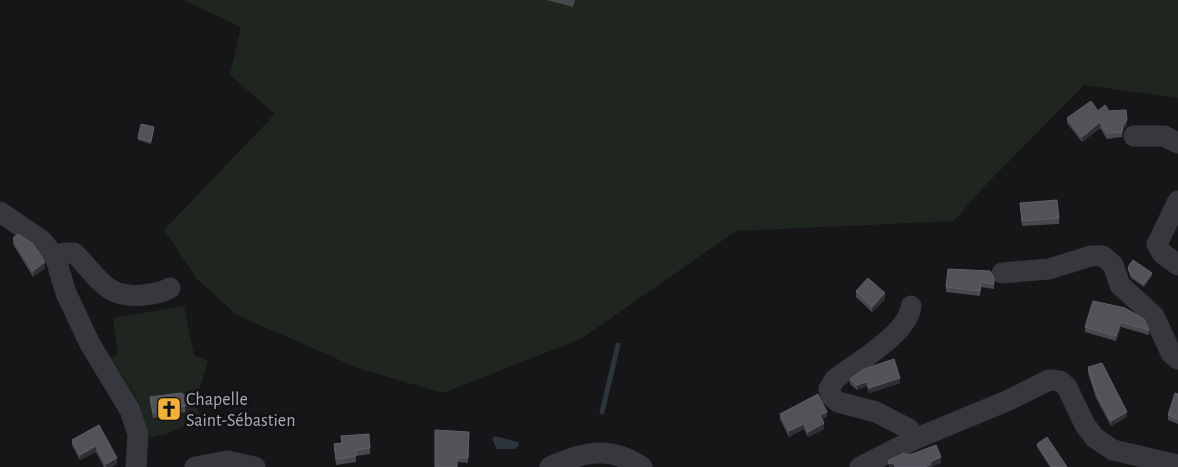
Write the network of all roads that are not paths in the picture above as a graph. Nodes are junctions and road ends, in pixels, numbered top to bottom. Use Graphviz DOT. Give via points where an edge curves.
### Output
graph roads {
  1 [pos="1134,136"];
  2 [pos="1178,143"];
  3 [pos="1178,200"];
  4 [pos="0,212"];
  5 [pos="55,256"];
  6 [pos="1178,264"];
  7 [pos="1002,273"];
  8 [pos="170,288"];
  9 [pos="911,306"];
  10 [pos="1178,359"];
  11 [pos="915,439"];
  12 [pos="1178,465"];
  13 [pos="136,467"];
  14 [pos="195,467"];
  15 [pos="254,467"];
  16 [pos="550,467"];
  17 [pos="642,467"];
  18 [pos="860,467"];
  1 -- 2 [label="street" via="1164,136"];
  3 -- 6 [label="street" via="1157,244 1162,253"];
  4 -- 5 [label="street" via="41,240"];
  5 -- 8 [label="street" via="74,253 109,290 121,296 162,293"];
  5 -- 13 [label="street" via="66,292 90,344 130,410 138,434"];
  7 -- 10 [label="street" via="1050,269 1091,256 1103,256 1113,266 1120,285 1154,316"];
  9 -- 11 [label="street" via="905,323 895,334 835,380 829,389 832,398 838,402 876,412 909,429"];
  11 -- 12 [label="street" via="1049,380 1060,381 1067,387 1085,425 1095,438 1113,450"];
  11 -- 18 [label="street"];
  14 -- 15 [label="street" via="228,461"];
  16 -- 17 [label="street" via="573,456 594,452 615,454"];
}
